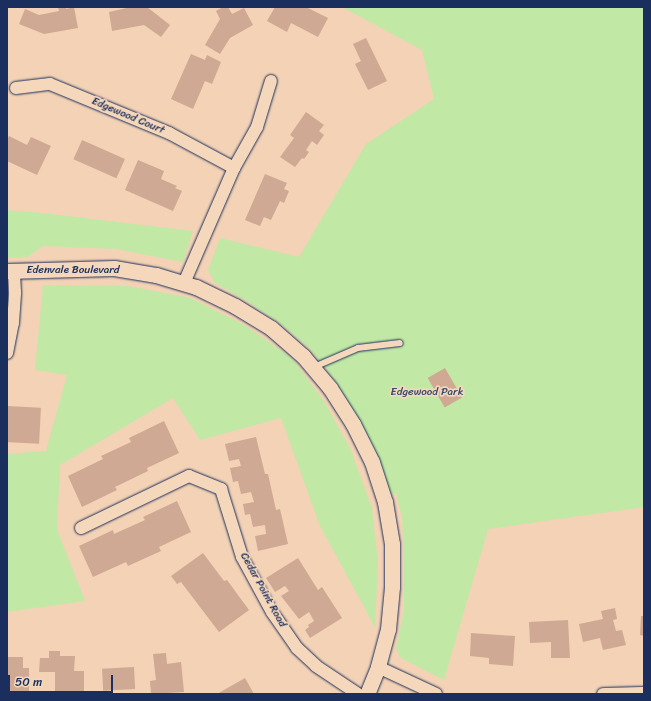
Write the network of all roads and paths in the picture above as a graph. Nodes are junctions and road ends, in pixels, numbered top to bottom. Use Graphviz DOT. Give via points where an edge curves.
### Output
graph roads {
  1 [pos="271,80"];
  2 [pos="16,88"];
  3 [pos="234,168"];
  4 [pos="10,271"];
  5 [pos="184,284"];
  6 [pos="400,343"];
  7 [pos="7,353"];
  8 [pos="312,368"];
  9 [pos="81,528"];
  10 [pos="378,667"];
  11 [pos="644,693"];
  12 [pos="358,694"];
  13 [pos="367,694"];
  14 [pos="436,694"];
  15 [pos="603,694"];
  1 -- 3 [label="street" via="257,127"];
  2 -- 3 [label="street, Edgewood Court" via="50,84 169,133"];
  3 -- 5 [label="street"];
  4 -- 5 [label="street, Edenvale Boulevard" via="114,268 156,275"];
  4 -- 7 [label="street" via="15,292 13,323"];
  5 -- 8 [label="street, Edenvale Boulevard" via="235,306 271,328 303,356"];
  6 -- 8 [label="lane" via="358,348"];
  8 -- 10 [label="street, Edenvale Boulevard" via="330,388 353,424 372,462 385,502 392,544 392,587 388,629"];
  9 -- 12 [label="street, Cedar Point Road" via="189,476 221,489 242,557 272,612 297,648 316,666"];
  10 -- 13 [label="street, Edenvale Boulevard"];
  10 -- 14 [label="street"];
  11 -- 15 [label="street"];
}
